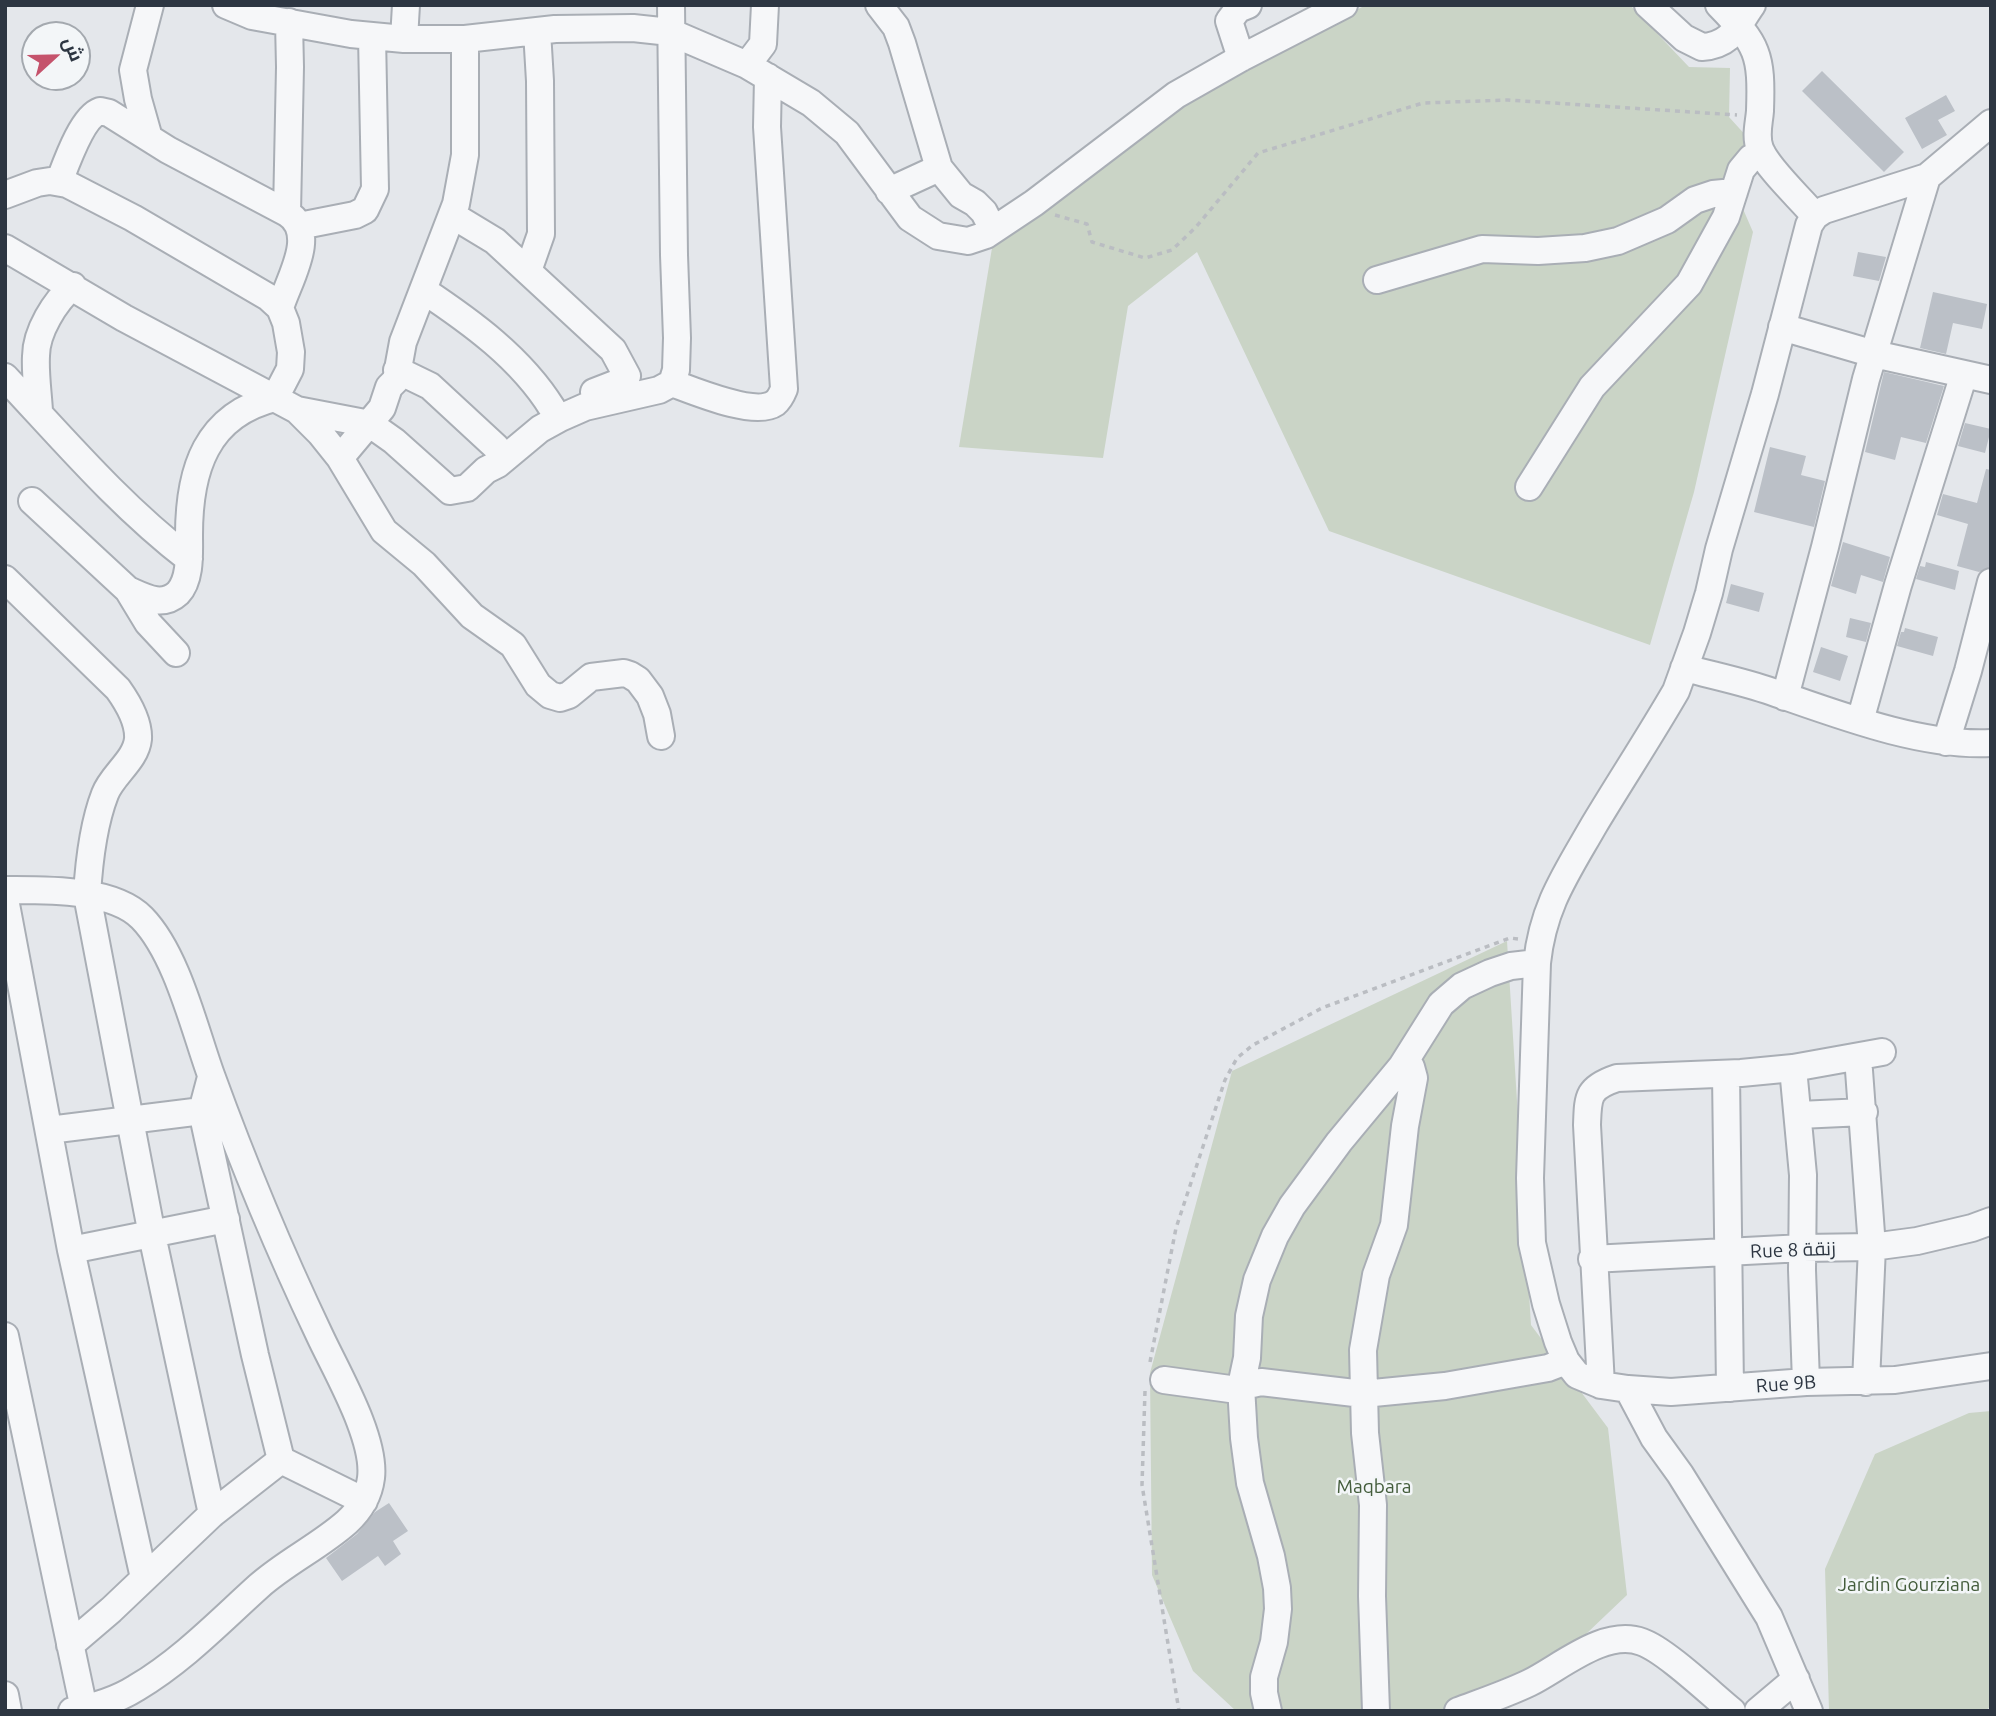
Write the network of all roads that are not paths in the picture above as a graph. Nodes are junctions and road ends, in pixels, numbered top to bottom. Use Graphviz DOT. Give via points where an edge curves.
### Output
graph roads {
  1 [pos="150,5"];
  2 [pos="226,5"];
  3 [pos="406,5"];
  4 [pos="671,5"];
  5 [pos="765,5"];
  6 [pos="879,5"];
  7 [pos="1248,5"];
  8 [pos="1344,5"];
  9 [pos="1648,5"];
  10 [pos="1719,5"];
  11 [pos="252,11"];
  12 [pos="1746,16"];
  13 [pos="577,17"];
  14 [pos="289,22"];
  15 [pos="537,31"];
  16 [pos="670,32"];
  17 [pos="372,36"];
  18 [pos="404,39"];
  19 [pos="465,39"];
  20 [pos="1241,58"];
  21 [pos="758,71"];
  22 [pos="1991,124"];
  23 [pos="149,138"];
  24 [pos="1762,153"];
  25 [pos="939,168"];
  26 [pos="1927,177"];
  27 [pos="59,182"];
  28 [pos="889,191"];
  29 [pos="1734,192"];
  30 [pos="5,194"];
  31 [pos="452,215"];
  32 [pos="1815,216"];
  33 [pos="293,220"];
  34 [pos="986,235"];
  35 [pos="5,248"];
  36 [pos="528,271"];
  37 [pos="1377,280"];
  38 [pos="73,286"];
  39 [pos="423,290"];
  40 [pos="280,309"];
  41 [pos="1782,327"];
  42 [pos="1874,354"];
  43 [pos="397,370"];
  44 [pos="1964,374"];
  45 [pos="5,377"];
  46 [pos="1991,380"];
  47 [pos="672,383"];
  48 [pos="286,404"];
  49 [pos="552,408"];
  50 [pos="39,411"];
  51 [pos="370,424"];
  52 [pos="340,458"];
  53 [pos="491,459"];
  54 [pos="1529,487"];
  55 [pos="32,501"];
  56 [pos="189,559"];
  57 [pos="5,579"];
  58 [pos="1991,582"];
  59 [pos="128,590"];
  60 [pos="176,653"];
  61 [pos="1684,668"];
  62 [pos="1785,697"];
  63 [pos="1860,721"];
  64 [pos="661,736"];
  65 [pos="1946,742"];
  66 [pos="1991,743"];
  67 [pos="5,890"];
  68 [pos="87,895"];
  69 [pos="5,898"];
  70 [pos="1538,953"];
  71 [pos="1404,1062"];
  72 [pos="1793,1068"];
  73 [pos="1726,1074"];
  74 [pos="211,1077"];
  75 [pos="202,1111"];
  76 [pos="1864,1112"];
  77 [pos="1799,1115"];
  78 [pos="130,1118"];
  79 [pos="49,1130"];
  80 [pos="226,1219"];
  81 [pos="1991,1221"];
  82 [pos="152,1235"];
  83 [pos="1872,1247"];
  84 [pos="1803,1248"];
  85 [pos="71,1250"];
  86 [pos="1729,1252"];
  87 [pos="1592,1259"];
  88 [pos="7,1351"];
  89 [pos="1991,1366"];
  90 [pos="1583,1375"];
  91 [pos="1153,1378"];
  92 [pos="1806,1382"];
  93 [pos="1866,1382"];
  94 [pos="1241,1386"];
  95 [pos="1730,1388"];
  96 [pos="1628,1390"];
  97 [pos="1363,1394"];
  98 [pos="14,1429"];
  99 [pos="281,1460"];
  100 [pos="364,1501"];
  101 [pos="212,1514"];
  102 [pos="145,1578"];
  103 [pos="70,1645"];
  104 [pos="1796,1679"];
  105 [pos="5,1695"];
  106 [pos="78,1710"];
  107 [pos="8,1711"];
  108 [pos="1268,1711"];
  109 [pos="1376,1711"];
  110 [pos="1458,1711"];
  111 [pos="1732,1711"];
  112 [pos="1758,1711"];
  113 [pos="1809,1711"];
  1 -- 23 [label="street" via="133,69"];
  2 -- 11 [label="street"];
  3 -- 18 [label="street"];
  4 -- 16 [label="street"];
  5 -- 21 [label="street"];
  6 -- 25 [label="street" via="902,43"];
  7 -- 20 [label="street" via="1229,21"];
  8 -- 20 [label="street"];
  9 -- 12 [label="street" via="1684,38 1702,47 1721,42"];
  10 -- 12 [label="street"];
  11 -- 14 [label="street"];
  12 -- 24 [label="street" via="1758,61 1757,135"];
  13 -- 15 [label="street"];
  13 -- 16 [label="street"];
  14 -- 17 [label="street"];
  14 -- 33 [label="street"];
  15 -- 19 [label="street"];
  15 -- 36 [label="street" via="541,234"];
  16 -- 21 [label="street"];
  16 -- 47 [label="street" via="677,338"];
  17 -- 18 [label="street"];
  17 -- 33 [label="street" via="375,189 365,210 355,215"];
  18 -- 19 [label="street"];
  19 -- 31 [label="street" via="465,155"];
  20 -- 34 [label="street" via="1176,95"];
  21 -- 28 [label="street" via="811,103 847,133"];
  21 -- 47 [label="street" via="767,127 785,389 769,406 752,407"];
  22 -- 26 [label="street"];
  23 -- 27 [label="street" via="109,113 96,112 84,125"];
  23 -- 33 [label="street"];
  24 -- 29 [label="street" via="1741,170"];
  24 -- 32 [label="street"];
  25 -- 28 [label="street"];
  25 -- 34 [label="street" via="961,195 984,212 991,226"];
  26 -- 32 [label="street"];
  26 -- 42 [label="street"];
  27 -- 30 [label="street" via="37,183"];
  27 -- 40 [label="street" via="211,262 268,296"];
  28 -- 34 [label="street" via="910,218 938,236 968,241"];
  29 -- 37 [label="street" via="1695,200 1667,220 1618,241 1538,251 1482,249"];
  29 -- 54 [label="street" via="1726,217 1689,284 1592,387"];
  31 -- 36 [label="street" via="495,241"];
  31 -- 39 [label="street"];
  32 -- 41 [label="street" via="1806,233"];
  33 -- 40 [label="street" via="301,249"];
  35 -- 38 [label="street"];
  36 -- 49 [label="street" via="613,349 627,376"];
  38 -- 48 [label="street"];
  38 -- 50 [label="street" via="58,298 35,354"];
  39 -- 43 [label="street"];
  39 -- 49 [label="street" via="470,322 533,381"];
  40 -- 48 [label="street" via="290,352"];
  41 -- 42 [label="street"];
  41 -- 61 [label="street"];
  42 -- 44 [label="street"];
  42 -- 62 [label="street"];
  43 -- 51 [label="street" via="396,380"];
  43 -- 53 [label="street" via="430,386"];
  44 -- 46 [label="street"];
  44 -- 63 [label="street"];
  45 -- 50 [label="street"];
  47 -- 53 [label="street" via="574,411 540,429 498,464"];
  48 -- 51 [label="street"];
  48 -- 52 [label="street" via="315,426"];
  48 -- 56 [label="street" via="261,401 219,427 193,485"];
  49 -- 53 [label="street" via="520,425"];
  50 -- 56 [label="street" via="112,493"];
  51 -- 52 [label="street"];
  51 -- 53 [label="street" via="450,491 467,488"];
  52 -- 64 [label="street" via="384,531 472,616 513,645 544,691 560,698 591,677 630,675 650,696"];
  55 -- 59 [label="street"];
  56 -- 59 [label="street" via="183,585 168,599 146,599"];
  57 -- 68 [label="street" via="118,690 136,724 136,745 109,784 101,807"];
  58 -- 65 [label="street"];
  59 -- 60 [label="street"];
  61 -- 62 [label="street"];
  61 -- 70 [label="street" via="1670,701 1556,890"];
  62 -- 63 [label="street"];
  63 -- 65 [label="street"];
  65 -- 66 [label="street"];
  67 -- 68 [label="street"];
  68 -- 74 [label="street" via="129,908 154,933 175,975"];
  68 -- 78 [label="street"];
  69 -- 79 [label="street"];
  70 -- 71 [label="street" via="1462,986 1441,1004"];
  70 -- 90 [label="street" via="1530,1153 1534,1258 1546,1304"];
  71 -- 94 [label="street" via="1339,1142 1275,1236 1249,1316"];
  71 -- 97 [label="street" via="1414,1078 1394,1225 1371,1297 1363,1350"];
  72 -- 73 [label="street"];
  72 -- 76 [label="street" via="1870,1054"];
  72 -- 77 [label="street"];
  73 -- 86 [label="street"];
  73 -- 87 [label="street" via="1617,1078 1592,1090 1587,1125"];
  74 -- 75 [label="street"];
  74 -- 100 [label="street" via="287,1266 365,1434 372,1466"];
  75 -- 78 [label="street"];
  75 -- 80 [label="street"];
  76 -- 77 [label="street"];
  76 -- 83 [label="street"];
  77 -- 84 [label="street"];
  78 -- 79 [label="street"];
  78 -- 82 [label="street"];
  79 -- 85 [label="street"];
  80 -- 82 [label="street"];
  80 -- 99 [label="street"];
  81 -- 83 [label="street, Rue 8 زنقة" via="1917,1241"];
  82 -- 85 [label="street"];
  82 -- 101 [label="street"];
  83 -- 84 [label="street, Rue 8 زنقة"];
  83 -- 93 [label="street"];
  84 -- 86 [label="street, Rue 8 زنقة"];
  84 -- 92 [label="street"];
  85 -- 102 [label="street"];
  86 -- 87 [label="street, Rue 8 زنقة"];
  86 -- 95 [label="street"];
  87 -- 90 [label="street"];
  88 -- 98 [label="street"];
  89 -- 93 [label="street, Rue 9B"];
  90 -- 96 [label="street, Rue 9B"];
  90 -- 97 [label="street" via="1548,1368"];
  91 -- 94 [label="street" via="1230,1389"];
  92 -- 93 [label="street, Rue 9B"];
  92 -- 95 [label="street, Rue 9B"];
  94 -- 97 [label="street" via="1262,1382"];
  94 -- 108 [label="street" via="1250,1483 1277,1588 1274,1642 1264,1677"];
  95 -- 96 [label="street, Rue 9B"];
  96 -- 104 [label="street" via="1769,1618"];
  97 -- 109 [label="street" via="1373,1505"];
  98 -- 103 [label="street"];
  99 -- 100 [label="street"];
  99 -- 101 [label="street"];
  100 -- 106 [label="street" via="348,1521 261,1585 163,1671 133,1690"];
  101 -- 102 [label="street"];
  102 -- 103 [label="street"];
  103 -- 106 [label="street"];
  104 -- 112 [label="street"];
  104 -- 113 [label="street"];
  105 -- 107 [label="street"];
  110 -- 111 [label="street" via="1527,1684 1585,1650 1632,1639 1667,1658"];
}
